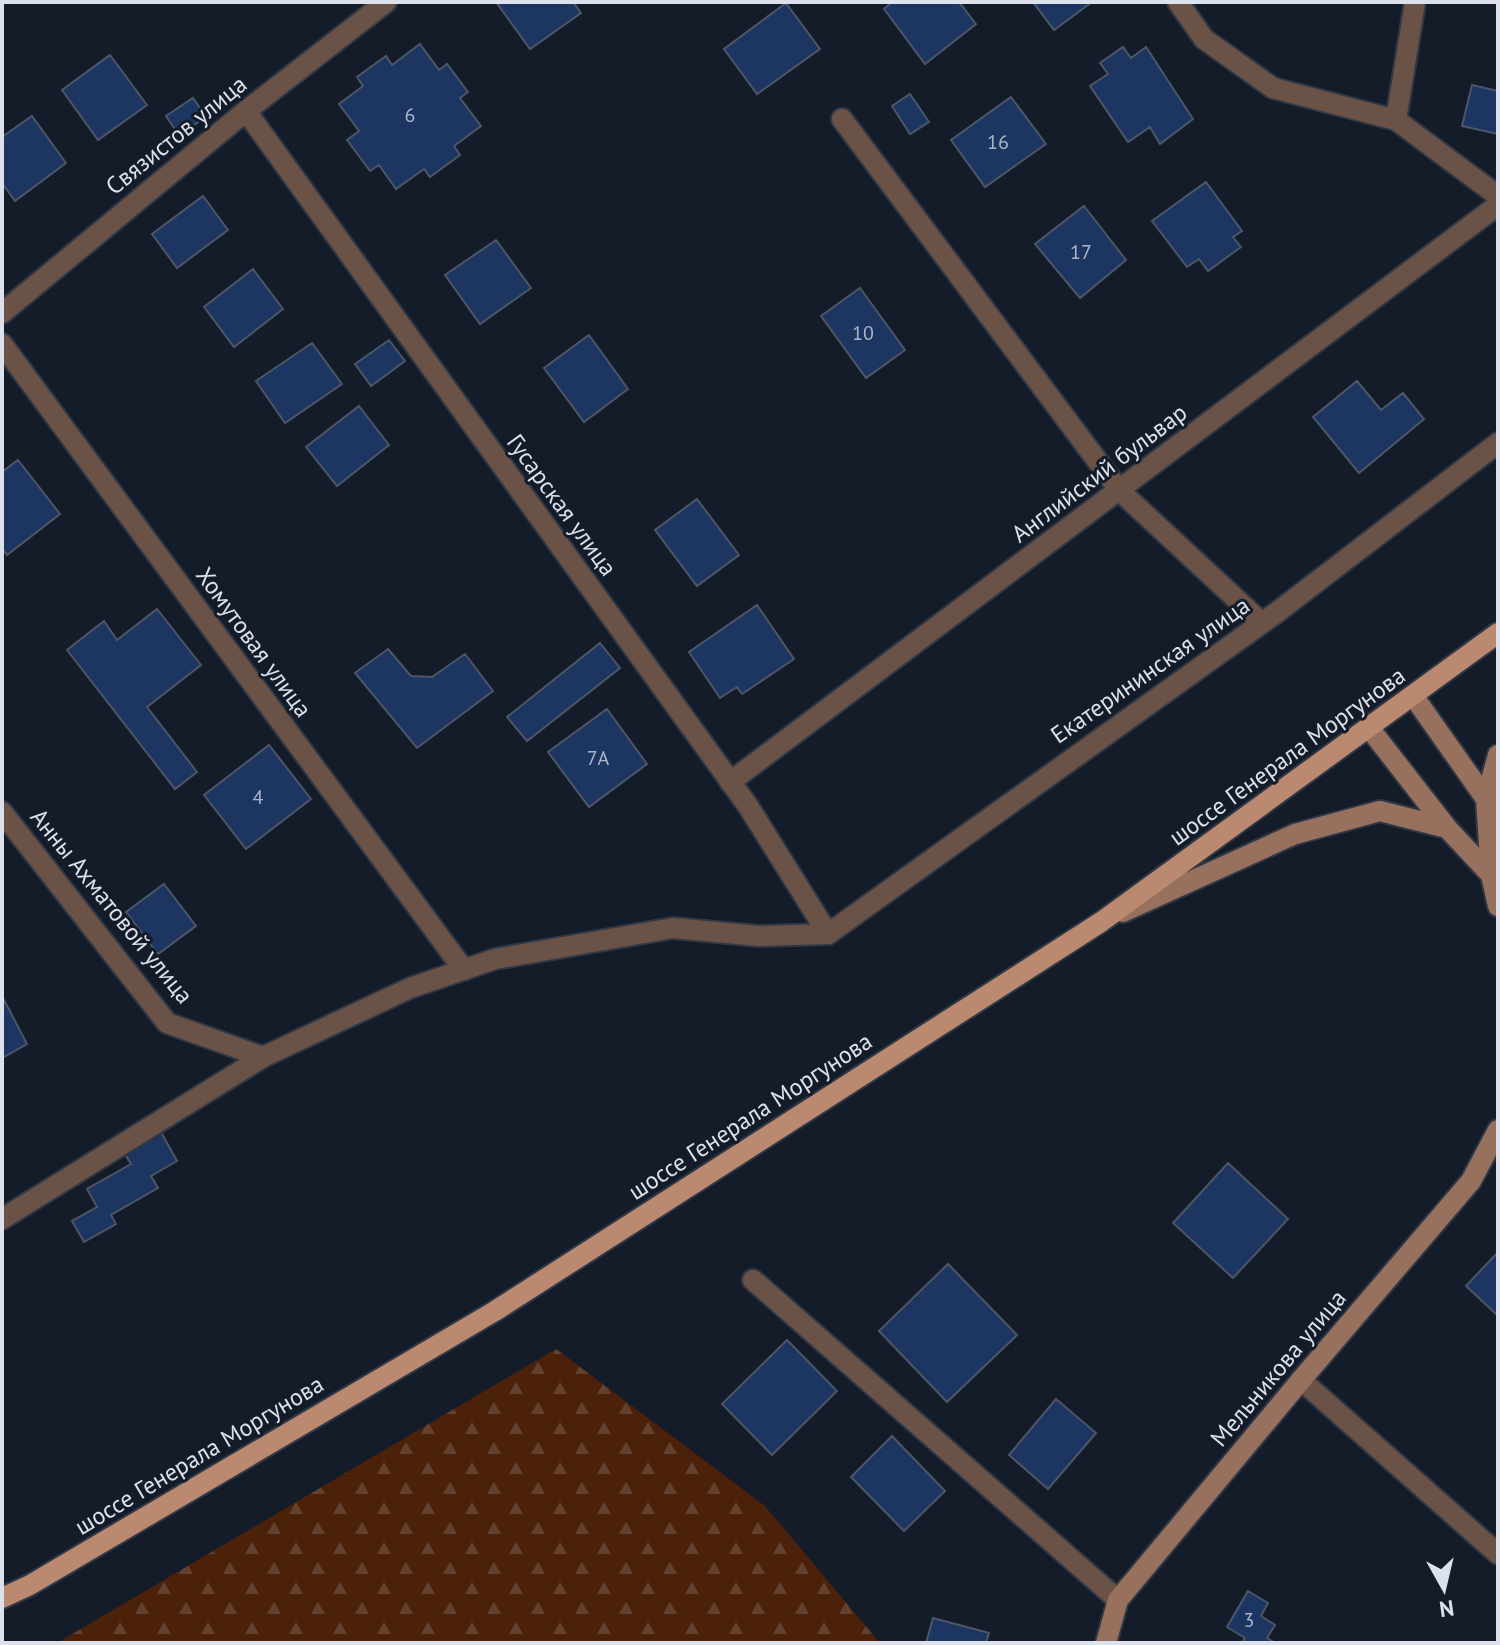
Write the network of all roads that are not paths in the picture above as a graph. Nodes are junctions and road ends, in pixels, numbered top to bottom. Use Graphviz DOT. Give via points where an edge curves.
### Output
graph roads {
  1 [pos="386,2"];
  2 [pos="1178,2"];
  3 [pos="1415,2"];
  4 [pos="246,111"];
  5 [pos="842,119"];
  6 [pos="1396,120"];
  7 [pos="1498,196"];
  8 [pos="1498,205"];
  9 [pos="2,313"];
  10 [pos="2,344"];
  11 [pos="1498,443"];
  12 [pos="1120,491"];
  13 [pos="1262,623"];
  14 [pos="1498,633"];
  15 [pos="1414,697"];
  16 [pos="1370,729"];
  17 [pos="1498,755"];
  18 [pos="730,782"];
  19 [pos="1486,799"];
  20 [pos="2,812"];
  21 [pos="1447,828"];
  22 [pos="1491,875"];
  23 [pos="1498,906"];
  24 [pos="1101,922"];
  25 [pos="828,934"];
  26 [pos="464,970"];
  27 [pos="263,1057"];
  28 [pos="1498,1130"];
  29 [pos="2,1219"];
  30 [pos="753,1280"];
  31 [pos="1301,1380"];
  32 [pos="1498,1554"];
  33 [pos="2,1598"];
  34 [pos="1118,1600"];
  35 [pos="1106,1643"];
  1 -- 4 [label="street, Связистов улица"];
  2 -- 6 [label="street" via="1204,39 1273,88"];
  3 -- 6 [label="street"];
  4 -- 9 [label="street, Связистов улица"];
  4 -- 18 [label="street, Гусарская улица"];
  5 -- 12 [label="street"];
  6 -- 7 [label="street"];
  8 -- 12 [label="street, Английский бульвар"];
  10 -- 26 [label="street, Хомутовая улица"];
  11 -- 13 [label="street, Екатерининская улица"];
  12 -- 13 [label="street"];
  12 -- 18 [label="street, Английский бульвар"];
  13 -- 25 [label="street, Екатерининская улица"];
  14 -- 15 [label="main road, шоссе Генерала Моргунова"];
  15 -- 16 [label="main road, шоссе Генерала Моргунова"];
  15 -- 19 [label="street"];
  16 -- 21 [label="street"];
  16 -- 24 [label="main road, шоссе Генерала Моргунова"];
  17 -- 19 [label="street"];
  18 -- 25 [label="street, Гусарская улица"];
  19 -- 22 [label="street"];
  20 -- 27 [label="street, Анны Ахматовой улица" via="167,1023"];
  21 -- 22 [label="street"];
  21 -- 24 [label="street" via="1380,811 1323,826"];
  22 -- 23 [label="street"];
  24 -- 33 [label="main road, шоссе Генерала Моргунова" via="495,1311"];
  25 -- 26 [label="street" via="759,936 673,928 495,959"];
  26 -- 27 [label="street" via="410,988"];
  27 -- 29 [label="street"];
  28 -- 31 [label="street, Мельникова улица" via="1471,1181"];
  30 -- 34 [label="street"];
  31 -- 32 [label="street"];
  31 -- 34 [label="street, Мельникова улица"];
  34 -- 35 [label="street, Мельникова улица"];
}
